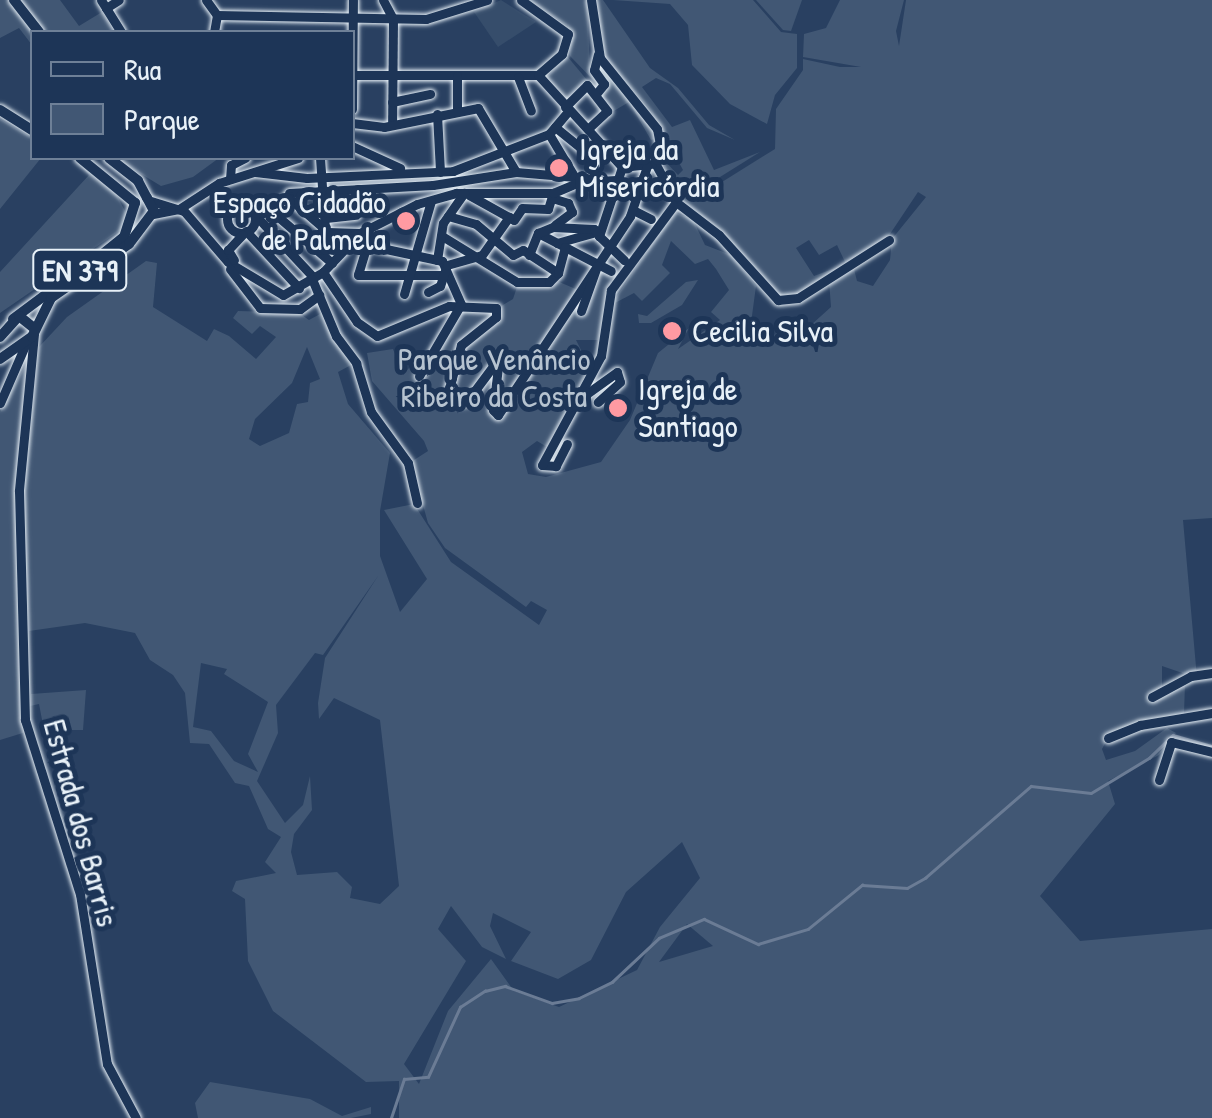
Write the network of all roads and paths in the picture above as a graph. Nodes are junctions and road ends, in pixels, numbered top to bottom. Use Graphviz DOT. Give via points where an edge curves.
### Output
graph roads {
  1 [pos="14,0"];
  2 [pos="118,0"];
  3 [pos="206,0"];
  4 [pos="353,0"];
  5 [pos="382,0"];
  6 [pos="487,0"];
  7 [pos="521,0"];
  8 [pos="591,0"];
  9 [pos="104,4"];
  10 [pos="216,16"];
  11 [pos="305,17"];
  12 [pos="353,18"];
  13 [pos="393,18"];
  14 [pos="37,30"];
  15 [pos="121,30"];
  16 [pos="214,30"];
  17 [pos="303,30"];
  18 [pos="353,30"];
  19 [pos="598,54"];
  20 [pos="355,75"];
  21 [pos="538,75"];
  22 [pos="392,76"];
  23 [pos="457,76"];
  24 [pos="518,77"];
  25 [pos="430,94"];
  26 [pos="596,94"];
  27 [pos="392,102"];
  28 [pos="566,109"];
  29 [pos="0,110"];
  30 [pos="457,110"];
  31 [pos="531,111"];
  32 [pos="437,114"];
  33 [pos="355,120"];
  34 [pos="392,124"];
  35 [pos="30,129"];
  36 [pos="588,129"];
  37 [pos="552,130"];
  38 [pos="355,148"];
  39 [pos="604,150"];
  40 [pos="509,152"];
  41 [pos="83,160"];
  42 [pos="111,160"];
  43 [pos="241,160"];
  44 [pos="291,160"];
  45 [pos="320,160"];
  46 [pos="651,164"];
  47 [pos="622,167"];
  48 [pos="255,172"];
  49 [pos="440,172"];
  50 [pos="516,172"];
  51 [pos="574,176"];
  52 [pos="323,177"];
  53 [pos="285,178"];
  54 [pos="410,178"];
  55 [pos="230,179"];
  56 [pos="616,180"];
  57 [pos="604,182"];
  58 [pos="325,190"];
  59 [pos="466,193"];
  60 [pos="554,194"];
  61 [pos="289,196"];
  62 [pos="430,201"];
  63 [pos="676,202"];
  64 [pos="417,204"];
  65 [pos="145,207"];
  66 [pos="607,208"];
  67 [pos="269,209"];
  68 [pos="179,210"];
  69 [pos="632,213"];
  70 [pos="356,215"];
  71 [pos="258,216"];
  72 [pos="448,216"];
  73 [pos="326,218"];
  74 [pos="512,218"];
  75 [pos="652,219"];
  76 [pos="553,227"];
  77 [pos="325,230"];
  78 [pos="244,233"];
  79 [pos="360,233"];
  80 [pos="538,233"];
  81 [pos="442,236"];
  82 [pos="600,236"];
  83 [pos="497,238"];
  84 [pos="889,240"];
  85 [pos="561,245"];
  86 [pos="367,246"];
  87 [pos="608,246"];
  88 [pos="416,253"];
  89 [pos="220,254"];
  90 [pos="529,255"];
  91 [pos="477,258"];
  92 [pos="437,260"];
  93 [pos="624,260"];
  94 [pos="332,263"];
  95 [pos="597,263"];
  96 [pos="445,270"];
  97 [pos="412,271"];
  98 [pos="610,271"];
  99 [pos="558,273"];
  100 [pos="320,277"];
  101 [pos="258,283"];
  102 [pos="299,288"];
  103 [pos="428,292"];
  104 [pos="404,294"];
  105 [pos="321,299"];
  106 [pos="461,304"];
  107 [pos="582,311"];
  108 [pos="11,321"];
  109 [pos="31,336"];
  110 [pos="0,337"];
  111 [pos="0,359"];
  112 [pos="419,376"];
  113 [pos="598,402"];
  114 [pos="0,403"];
  115 [pos="570,408"];
  116 [pos="567,444"];
  117 [pos="417,502"];
  118 [pos="1212,673"];
  119 [pos="1152,698"];
  120 [pos="1212,712"];
  121 [pos="1108,738"];
  122 [pos="1212,752"];
  123 [pos="1159,780"];
  124 [pos="136,1118"];
  1 -- 14 [label="main road"];
  2 -- 9 [label="street"];
  3 -- 10 [label="street"];
  4 -- 12 [label="street"];
  5 -- 13 [label="street"];
  6 -- 13 [label="street" via="451,16"];
  7 -- 21 [label="street" via="568,34 568,47"];
  8 -- 19 [label="street"];
  9 -- 15 [label="street"];
  10 -- 11 [label="street"];
  10 -- 16 [label="street"];
  11 -- 12 [label="street"];
  11 -- 17 [label="street"];
  12 -- 13 [label="street"];
  12 -- 18 [label="street"];
  13 -- 22 [label="street"];
  19 -- 26 [label="street" via="594,70 604,84"];
  19 -- 46 [label="street" via="650,115 661,146"];
  20 -- 22 [label="street"];
  21 -- 24 [label="street"];
  21 -- 28 [label="street"];
  22 -- 23 [label="street"];
  22 -- 27 [label="street"];
  23 -- 24 [label="street"];
  23 -- 30 [label="street"];
  24 -- 31 [label="street"];
  25 -- 27 [label="street"];
  26 -- 28 [label="street" via="588,85"];
  26 -- 36 [label="street" via="607,111"];
  27 -- 34 [label="street"];
  28 -- 36 [label="street"];
  28 -- 37 [label="street"];
  29 -- 35 [label="main road"];
  30 -- 32 [label="street"];
  30 -- 40 [label="street" via="481,110"];
  32 -- 34 [label="street"];
  32 -- 49 [label="street"];
  33 -- 34 [label="street"];
  36 -- 39 [label="street"];
  37 -- 39 [label="street" via="586,152"];
  37 -- 40 [label="street"];
  37 -- 51 [label="street"];
  38 -- 54 [label="street"];
  39 -- 47 [label="street"];
  40 -- 49 [label="street"];
  40 -- 50 [label="street"];
  41 -- 65 [label="main road"];
  42 -- 65 [label="main road" via="138,182"];
  43 -- 55 [label="street" via="230,165"];
  44 -- 48 [label="street"];
  45 -- 52 [label="street"];
  46 -- 47 [label="street"];
  46 -- 63 [label="street"];
  46 -- 69 [label="street"];
  47 -- 56 [label="street"];
  48 -- 53 [label="street"];
  48 -- 55 [label="street"];
  49 -- 54 [label="street"];
  50 -- 51 [label="street"];
  50 -- 54 [label="street"];
  51 -- 57 [label="street"];
  52 -- 53 [label="street"];
  52 -- 54 [label="street"];
  52 -- 58 [label="street"];
  53 -- 61 [label="street"];
  54 -- 58 [label="street"];
  54 -- 64 [label="street"];
  55 -- 68 [label="street"];
  56 -- 57 [label="street"];
  56 -- 66 [label="street"];
  57 -- 60 [label="street"];
  58 -- 61 [label="street"];
  58 -- 73 [label="street"];
  59 -- 60 [label="street"];
  59 -- 62 [label="street"];
  59 -- 72 [label="street"];
  59 -- 74 [label="street"];
  60 -- 74 [label="street" via="548,209 522,208"];
  60 -- 76 [label="street" via="572,215"];
  61 -- 67 [label="street"];
  61 -- 77 [label="street"];
  62 -- 64 [label="street"];
  62 -- 88 [label="street"];
  63 -- 84 [label="street" via="719,235 769,294 790,302"];
  63 -- 115 [label="street" via="611,290 604,347"];
  64 -- 79 [label="street"];
  65 -- 68 [label="street"];
  65 -- 108 [label="main road, EN 379" via="118,244"];
  65 -- 109 [label="main road, EN 379" via="124,250 52,298"];
  66 -- 69 [label="street"];
  66 -- 82 [label="street"];
  67 -- 71 [label="street"];
  67 -- 94 [label="street"];
  68 -- 89 [label="street"];
  69 -- 75 [label="street"];
  69 -- 87 [label="street"];
  70 -- 73 [label="street"];
  71 -- 78 [label="street"];
  71 -- 78 [label="street" via="245,205 224,216"];
  71 -- 100 [label="street"];
  72 -- 81 [label="street"];
  72 -- 83 [label="street"];
  73 -- 77 [label="street"];
  74 -- 83 [label="street"];
  76 -- 80 [label="street"];
  76 -- 82 [label="street" via="594,229"];
  77 -- 79 [label="street"];
  78 -- 101 [label="street" via="228,252"];
  78 -- 102 [label="street"];
  79 -- 86 [label="street"];
  79 -- 94 [label="street"];
  80 -- 85 [label="street"];
  80 -- 90 [label="street"];
  81 -- 91 [label="street"];
  81 -- 92 [label="street"];
  82 -- 85 [label="street" via="586,232"];
  82 -- 87 [label="street"];
  83 -- 90 [label="street" via="513,254"];
  83 -- 91 [label="street"];
  85 -- 95 [label="street"];
  85 -- 99 [label="street"];
  86 -- 88 [label="street"];
  86 -- 97 [label="street" via="358,276"];
  87 -- 93 [label="street"];
  87 -- 95 [label="street"];
  88 -- 92 [label="street"];
  88 -- 97 [label="street"];
  89 -- 101 [label="street"];
  89 -- 105 [label="street" via="260,308 300,309"];
  90 -- 99 [label="street"];
  91 -- 96 [label="street"];
  91 -- 99 [label="street" via="523,284 549,282"];
  92 -- 96 [label="street"];
  94 -- 100 [label="street"];
  95 -- 98 [label="street"];
  95 -- 106 [label="street" via="498,415 493,410 499,358 467,401 458,402 449,390 462,345 498,314 491,306"];
  95 -- 107 [label="street"];
  96 -- 97 [label="street"];
  96 -- 103 [label="street" via="440,286"];
  96 -- 106 [label="street"];
  97 -- 104 [label="street"];
  100 -- 102 [label="street"];
  100 -- 105 [label="street"];
  100 -- 105 [label="street"];
  100 -- 106 [label="street" via="377,336"];
  101 -- 102 [label="street" via="276,294"];
  105 -- 117 [label="street" via="356,363 373,417 405,456"];
  106 -- 112 [label="street"];
  108 -- 109 [label="main road, EN 379" via="27,318"];
  108 -- 109 [label="main road, EN 379" via="12,338"];
  108 -- 110 [label="main road, EN 379"];
  109 -- 111 [label="main road, EN 379"];
  109 -- 114 [label="street"];
  109 -- 124 [label="street, Estrada dos Barris" via="19,491 25,720 80,894 106,1064"];
  113 -- 115 [label="street" via="620,382 617,372 608,372"];
  115 -- 116 [label="street" via="542,465 556,466"];
  118 -- 119 [label="street" via="1191,676"];
  120 -- 121 [label="street"];
  122 -- 123 [label="street" via="1171,742"];
}
